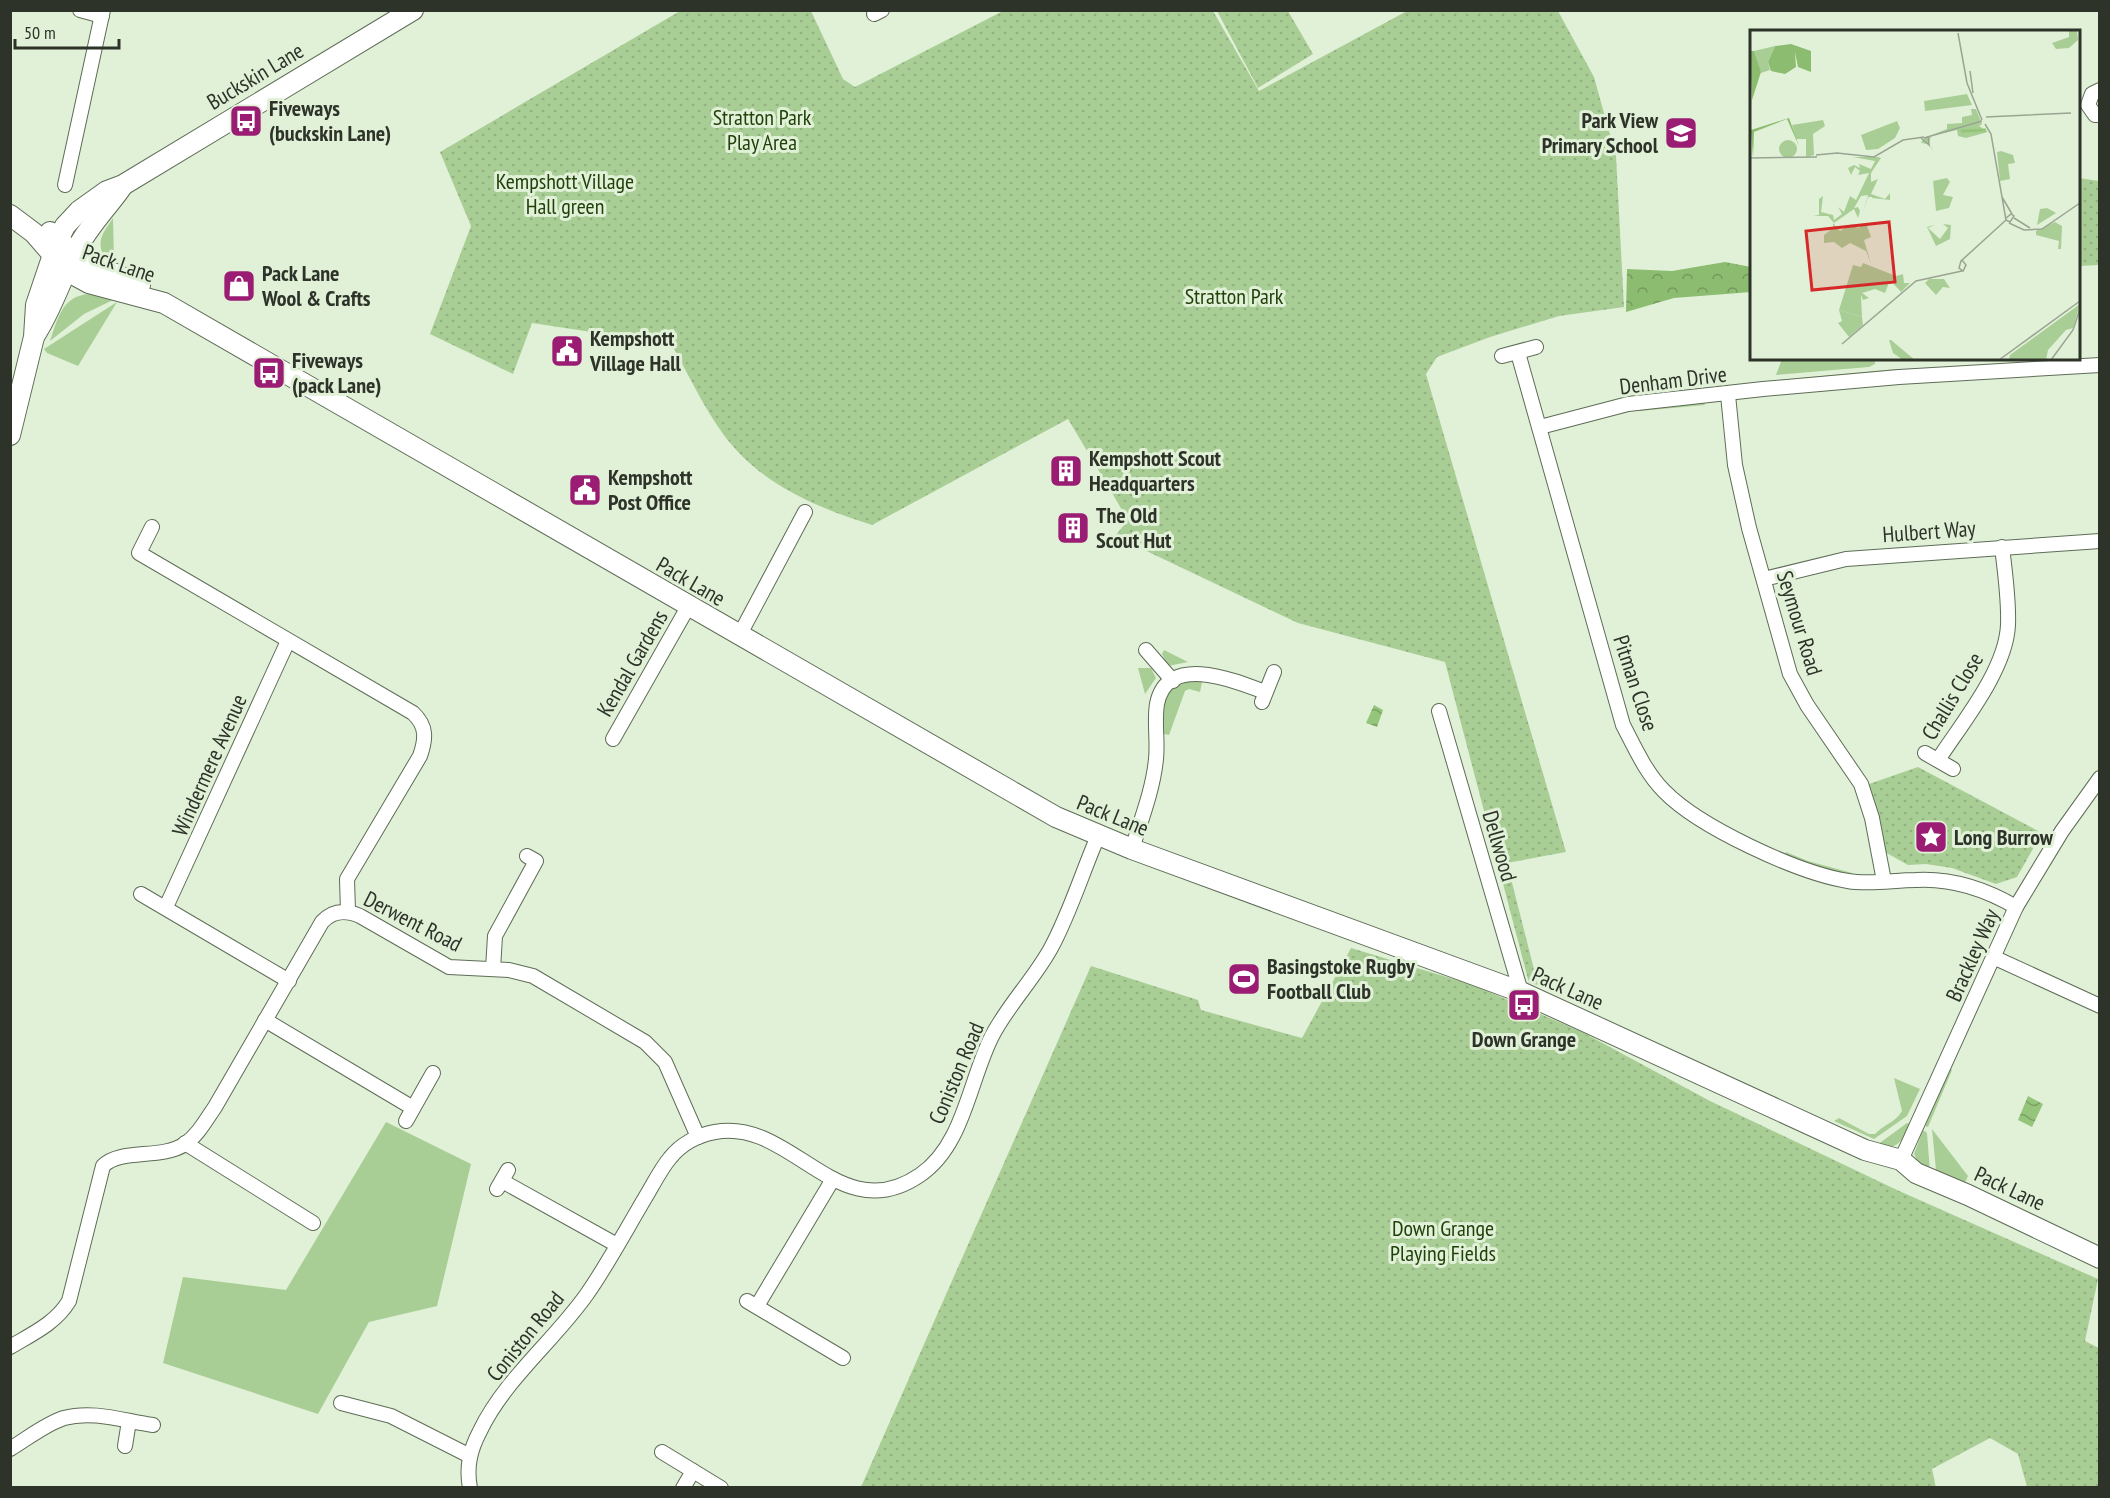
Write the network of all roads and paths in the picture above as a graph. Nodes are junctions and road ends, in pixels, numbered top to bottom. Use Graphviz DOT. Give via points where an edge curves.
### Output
graph roads {
  1 [pos="80,10"];
  2 [pos="413,10"];
  3 [pos="103,13"];
  4 [pos="2100,90"];
  5 [pos="2100,115"];
  6 [pos="64,185"];
  7 [pos="123,185"];
  8 [pos="10,210"];
  9 [pos="10,215"];
  10 [pos="54,248"];
  11 [pos="74,252"];
  12 [pos="67,271"];
  13 [pos="164,303"];
  14 [pos="34,338"];
  15 [pos="1536,347"];
  16 [pos="1518,353"];
  17 [pos="1502,356"];
  18 [pos="2100,365"];
  19 [pos="1728,395"];
  20 [pos="1540,428"];
  21 [pos="10,435"];
  22 [pos="806,512"];
  23 [pos="152,527"];
  24 [pos="2100,541"];
  25 [pos="2002,547"];
  26 [pos="1764,579"];
  27 [pos="688,607"];
  28 [pos="739,636"];
  29 [pos="288,641"];
  30 [pos="1145,650"];
  31 [pos="1274,672"];
  32 [pos="1173,681"];
  33 [pos="1439,711"];
  34 [pos="613,739"];
  35 [pos="1924,753"];
  36 [pos="1938,760"];
  37 [pos="1953,769"];
  38 [pos="2100,778"];
  39 [pos="1098,836"];
  40 [pos="1132,849"];
  41 [pos="527,856"];
  42 [pos="1884,881"];
  43 [pos="141,894"];
  44 [pos="166,907"];
  45 [pos="2016,907"];
  46 [pos="348,912"];
  47 [pos="1994,957"];
  48 [pos="493,969"];
  49 [pos="289,981"];
  50 [pos="1521,992"];
  51 [pos="2100,1006"];
  52 [pos="266,1020"];
  53 [pos="433,1073"];
  54 [pos="413,1108"];
  55 [pos="406,1121"];
  56 [pos="698,1137"];
  57 [pos="185,1143"];
  58 [pos="1901,1161"];
  59 [pos="832,1179"];
  60 [pos="503,1180"];
  61 [pos="313,1222"];
  62 [pos="617,1245"];
  63 [pos="2100,1258"];
  64 [pos="10,1347"];
  65 [pos="843,1358"];
  66 [pos="350,1421"];
  67 [pos="129,1422"];
  68 [pos="153,1425"];
  69 [pos="125,1446"];
  70 [pos="10,1449"];
  71 [pos="662,1452"];
  72 [pos="470,1456"];
  73 [pos="693,1471"];
  74 [pos="470,1488"];
  75 [pos="683,1488"];
  76 [pos="721,1488"];
  1 -- 3 [label="street"];
  2 -- 7 [label="street, Buckskin Lane"];
  3 -- 6 [label="street"];
  4 -- 5 [label="street" via="2092,94 2088,105 2095,115"];
  7 -- 10 [label="street, Buckskin Lane" via="79,211 65,226"];
  7 -- 11 [label="street, Buckskin Lane"];
  8 -- 10 [label="street, Pack Lane" via="40,224"];
  9 -- 10 [label="street, Pack Lane"];
  10 -- 11 [label="street, Pack Lane"];
  10 -- 12 [label="street, Pack Lane"];
  10 -- 14 [label="street, Buckskin Lane" via="34,314"];
  11 -- 12 [label="street, Buckskin Lane"];
  11 -- 13 [label="street, Pack Lane" via="147,289"];
  12 -- 13 [label="street, Pack Lane" via="89,283"];
  12 -- 14 [label="street, Buckskin Lane"];
  13 -- 27 [label="street, Pack Lane"];
  14 -- 21 [label="street"];
  15 -- 16 [label="street"];
  16 -- 17 [label="street"];
  16 -- 20 [label="street, Pitman Close"];
  18 -- 19 [label="street, Denham Drive" via="1899,377"];
  19 -- 20 [label="street, Denham Drive" via="1628,404"];
  19 -- 26 [label="street, Seymour Road" via="1735,465"];
  20 -- 42 [label="street, Pitman Close" via="1623,725 1639,758 1663,790 1696,816 1814,873 1849,881"];
  22 -- 28 [label="street"];
  23 -- 29 [label="street" via="139,553"];
  24 -- 25 [label="street, Hulbert Way"];
  25 -- 26 [label="street, Hulbert Way" via="1846,559"];
  25 -- 36 [label="street, Challis Close" via="2008,627 2002,655"];
  26 -- 42 [label="street, Seymour Road" via="1790,674 1861,784"];
  27 -- 28 [label="street, Pack Lane"];
  27 -- 34 [label="street, Kendal Gardens"];
  28 -- 39 [label="street, Pack Lane" via="1023,800"];
  29 -- 44 [label="street, Windermere Avenue"];
  29 -- 46 [label="street" via="413,713 424,731 420,756 347,879"];
  30 -- 32 [label="street"];
  31 -- 32 [label="street" via="1264,697 1216,674 1191,674"];
  32 -- 40 [label="street" via="1158,701 1155,768"];
  33 -- 50 [label="street, Dellwood"];
  35 -- 36 [label="street, Challis Close"];
  36 -- 37 [label="street, Challis Close"];
  38 -- 45 [label="street, Brackley Way" via="2056,840"];
  39 -- 40 [label="street, Pack Lane"];
  39 -- 59 [label="street, Coniston Road" via="1051,948 993,1034 948,1145 934,1163 911,1181 884,1190 857,1189"];
  40 -- 50 [label="street, Pack Lane"];
  41 -- 48 [label="street, Derwent Road" via="536,861 495,936"];
  42 -- 45 [label="street, Pitman Close" via="1951,880"];
  43 -- 44 [label="street"];
  44 -- 49 [label="street"];
  45 -- 47 [label="street, Brackley Way"];
  46 -- 48 [label="street, Derwent Road" via="449,967"];
  46 -- 49 [label="street, Derwent Road" via="332,914 322,922"];
  47 -- 51 [label="street"];
  47 -- 58 [label="street, Brackley Way"];
  48 -- 56 [label="street, Derwent Road" via="532,976 655,1049 669,1070"];
  49 -- 52 [label="street, Derwent Road"];
  50 -- 58 [label="street, Pack Lane" via="1865,1150"];
  52 -- 54 [label="street"];
  52 -- 57 [label="street, Derwent Road" via="200,1129"];
  53 -- 54 [label="street"];
  54 -- 55 [label="street"];
  56 -- 59 [label="street, Coniston Road" via="726,1131 754,1135"];
  56 -- 62 [label="street, Coniston Road" via="669,1158"];
  57 -- 61 [label="street"];
  57 -- 64 [label="street, Derwent Road" via="161,1154 114,1159 103,1166 69,1301 56,1318"];
  58 -- 63 [label="street, Pack Lane" via="1916,1173"];
  59 -- 65 [label="street" via="752,1304"];
  60 -- 62 [label="street"];
  62 -- 72 [label="street, Coniston Road" via="587,1293 493,1410"];
  66 -- 72 [label="street" via="347,1405 391,1416"];
  67 -- 68 [label="street"];
  67 -- 69 [label="street"];
  67 -- 70 [label="street" via="93,1415 63,1419"];
  71 -- 73 [label="street"];
  72 -- 74 [label="street, Coniston Road"];
  73 -- 75 [label="street"];
  73 -- 76 [label="street"];
}
